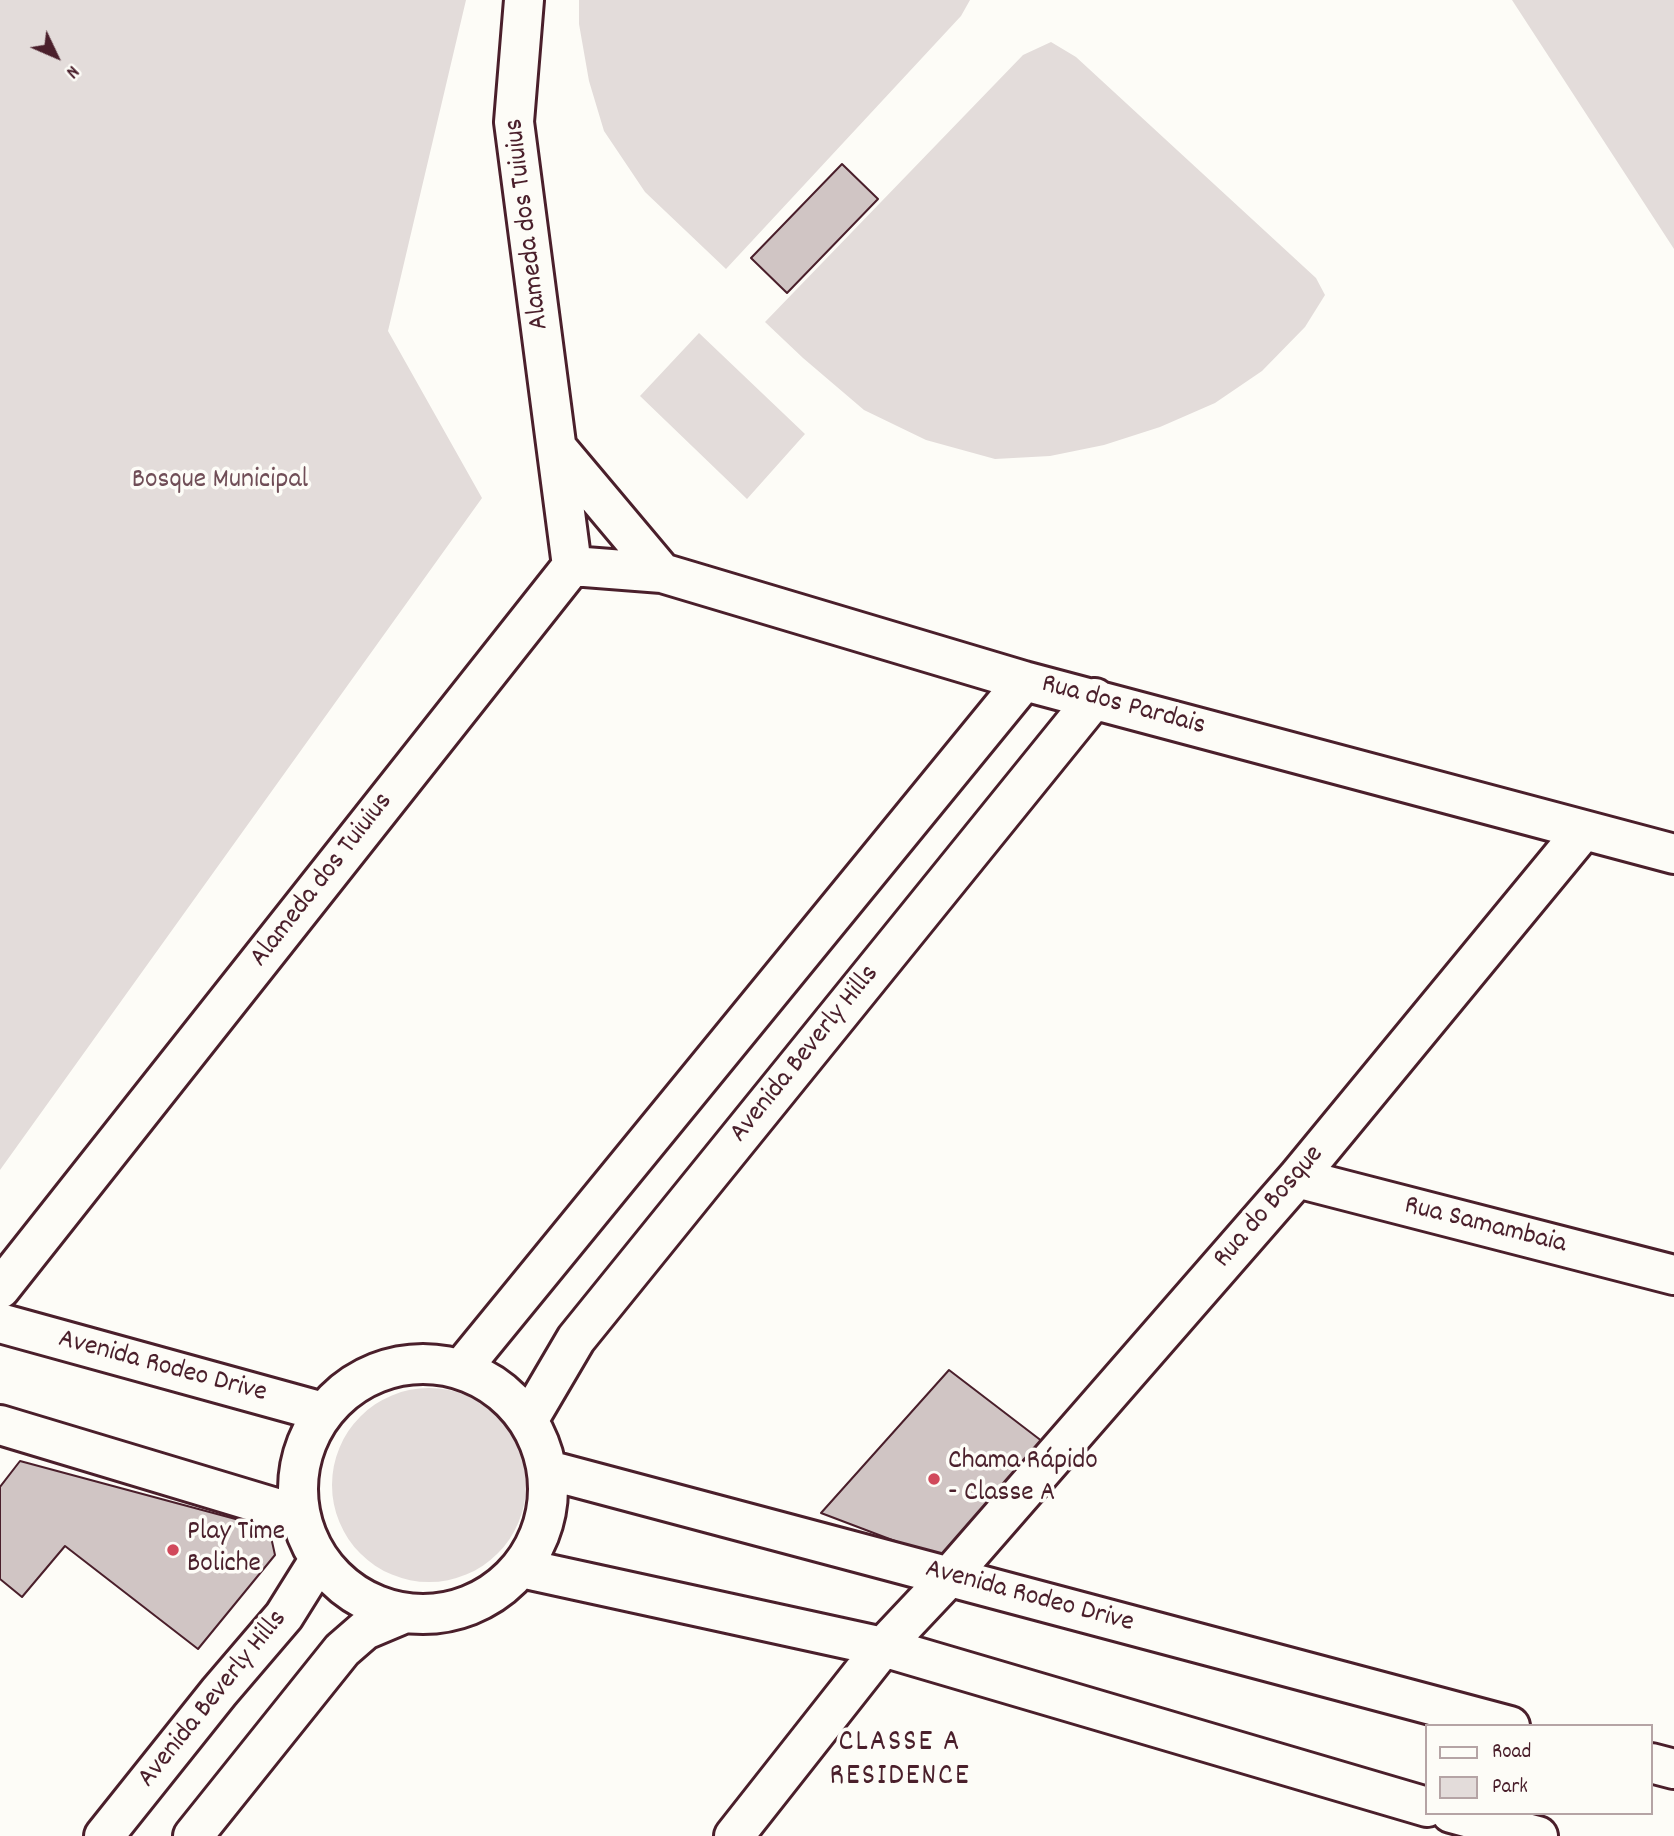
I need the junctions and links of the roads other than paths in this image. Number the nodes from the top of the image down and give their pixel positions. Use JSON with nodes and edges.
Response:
{"nodes":[{"id":1,"x":524,"y":0,"type":"edge"},
{"id":2,"x":557,"y":448,"type":"junction"},
{"id":3,"x":572,"y":566,"type":"junction"},
{"id":4,"x":662,"y":573,"type":"junction"},
{"id":5,"x":1024,"y":681,"type":"junction"},
{"id":6,"x":1095,"y":698,"type":"junction"},
{"id":7,"x":1583,"y":831,"type":"junction"},
{"id":8,"x":1674,"y":854,"type":"edge"},
{"id":9,"x":1297,"y":1178,"type":"junction"},
{"id":10,"x":1674,"y":1275,"type":"edge"},
{"id":11,"x":0,"y":1289,"type":"edge"},
{"id":12,"x":0,"y":1323,"type":"edge"},
{"id":13,"x":462,"y":1368,"type":"junction"},
{"id":14,"x":323,"y":1412,"type":"junction"},
{"id":15,"x":529,"y":1419,"type":"junction"},
{"id":16,"x":0,"y":1425,"type":"edge"},
{"id":17,"x":548,"y":1470,"type":"junction"},
{"id":18,"x":299,"y":1514,"type":"junction"},
{"id":19,"x":319,"y":1560,"type":"junction"},
{"id":20,"x":521,"y":1568,"type":"junction"},
{"id":21,"x":950,"y":1577,"type":"junction"},
{"id":22,"x":403,"y":1614,"type":"junction"},
{"id":23,"x":883,"y":1647,"type":"junction"},
{"id":24,"x":1446,"y":1717,"type":"edge"},
{"id":25,"x":1496,"y":1724,"type":"edge"},
{"id":26,"x":1653,"y":1764,"type":"edge"},
{"id":27,"x":1674,"y":1769,"type":"edge"},
{"id":28,"x":1426,"y":1809,"type":"edge"},
{"id":29,"x":1449,"y":1815,"type":"edge"},
{"id":30,"x":104,"y":1836,"type":"edge"},
{"id":31,"x":193,"y":1836,"type":"edge"},
{"id":32,"x":734,"y":1836,"type":"edge"},
{"id":33,"x":1538,"y":1836,"type":"edge"}],
"edges":[{"from":1,"to":2,"type":"street","name":"Alameda dos Tuiuius"},
{"from":2,"to":3,"type":"street","name":"Alameda dos Tuiuius"},
{"from":2,"to":4,"type":"street"},
{"from":3,"to":4,"type":"street","name":"Rua dos Pardais"},
{"from":3,"to":11,"type":"street","name":"Alameda dos Tuiuius"},
{"from":4,"to":5,"type":"street","name":"Rua dos Pardais"},
{"from":5,"to":6,"type":"street","name":"Rua dos Pardais"},
{"from":5,"to":13,"type":"street"},
{"from":6,"to":7,"type":"street","name":"Rua dos Pardais"},
{"from":6,"to":15,"type":"street","name":"Avenida Beverly Hills"},
{"from":7,"to":8,"type":"street","name":"Rua dos Pardais"},
{"from":7,"to":9,"type":"street","name":"Rua do Bosque"},
{"from":9,"to":10,"type":"street","name":"Rua Samambaia"},
{"from":9,"to":21,"type":"street","name":"Rua do Bosque"},
{"from":12,"to":14,"type":"street","name":"Avenida Rodeo Drive"},
{"from":13,"to":14,"type":"street"},
{"from":13,"to":15,"type":"street"},
{"from":14,"to":18,"type":"street"},
{"from":15,"to":17,"type":"street"},
{"from":16,"to":18,"type":"street"},
{"from":17,"to":20,"type":"street"},
{"from":17,"to":21,"type":"street","name":"Avenida Rodeo Drive"},
{"from":18,"to":19,"type":"street"},
{"from":19,"to":22,"type":"street"},
{"from":19,"to":30,"type":"street","name":"Avenida Beverly Hills"},
{"from":20,"to":22,"type":"street"},
{"from":20,"to":23,"type":"street"},
{"from":21,"to":23,"type":"street","name":"Rua do Bosque"},
{"from":21,"to":24,"type":"street","name":"Avenida Rodeo Drive"},
{"from":22,"to":31,"type":"street"},
{"from":23,"to":28,"type":"street"},
{"from":23,"to":32,"type":"street","name":"Rua do Bosque"},
{"from":24,"to":25,"type":"street","name":"Avenida Rodeo Drive"},
{"from":26,"to":27,"type":"street"},
{"from":29,"to":33,"type":"street"}]}
